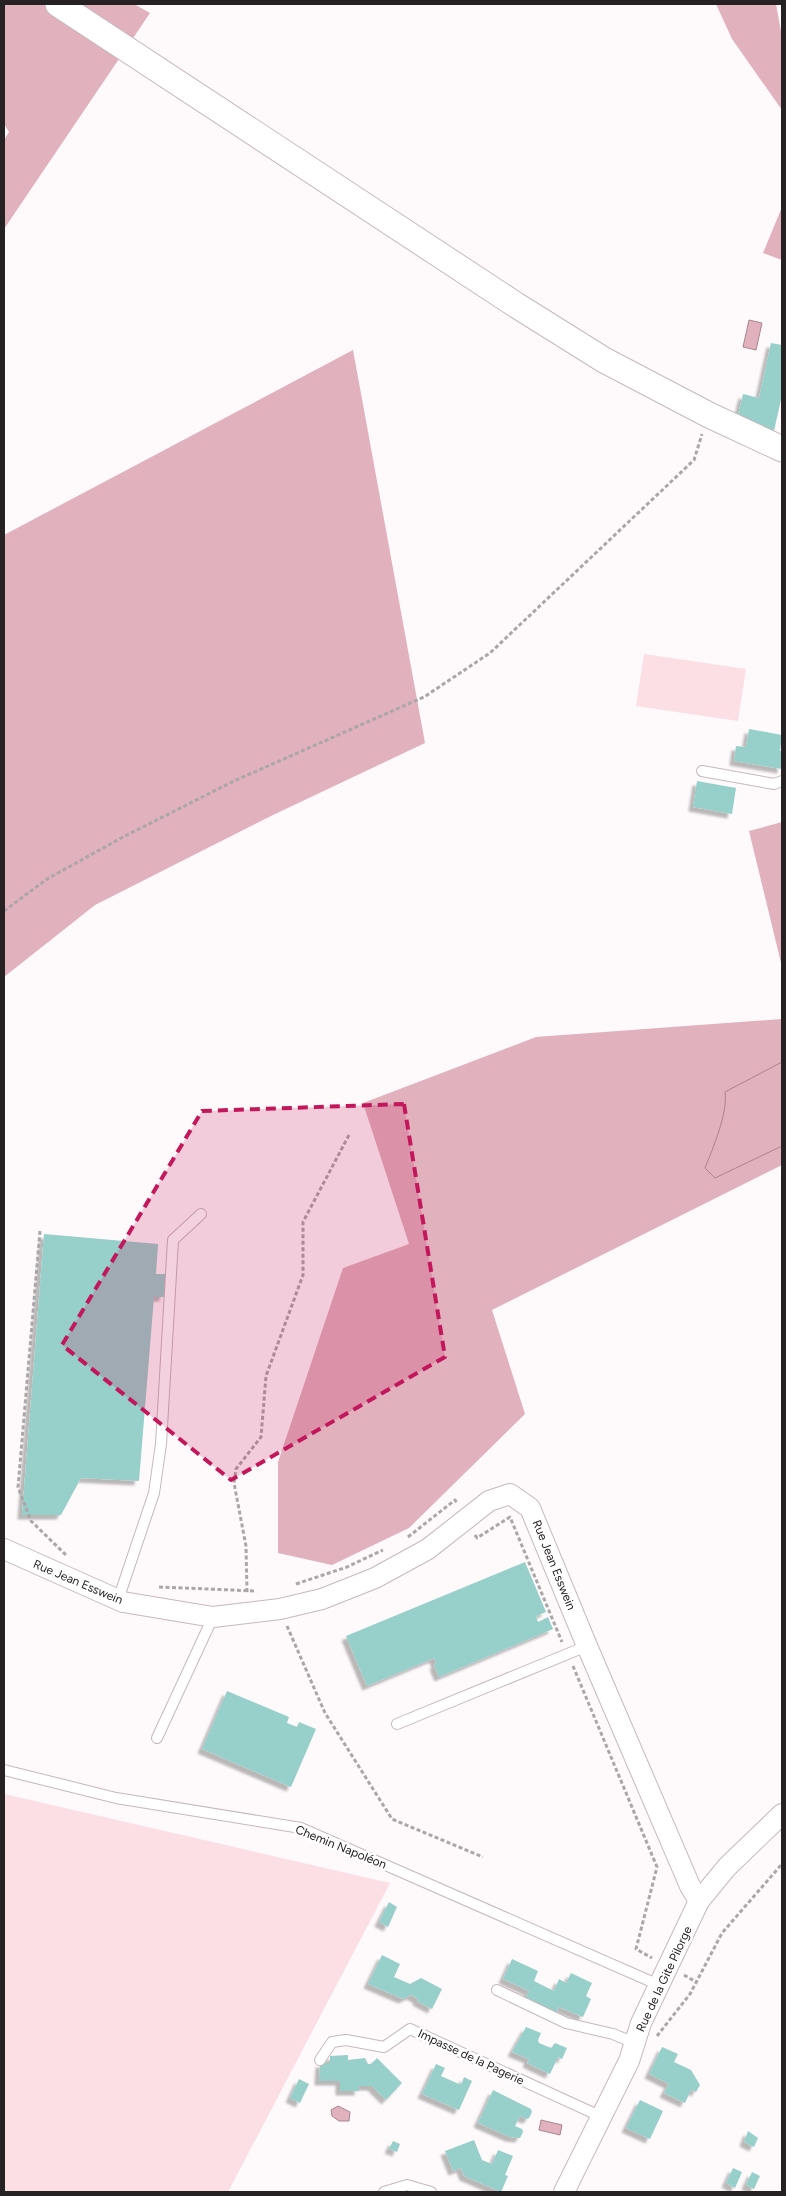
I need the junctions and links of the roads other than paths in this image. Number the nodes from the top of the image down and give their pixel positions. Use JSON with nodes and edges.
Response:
{"nodes":[{"id":1,"x":58,"y":4,"type":"edge"},
{"id":2,"x":782,"y":450,"type":"edge"},
{"id":3,"x":702,"y":771,"type":"dead end"},
{"id":4,"x":782,"y":781,"type":"edge"},
{"id":5,"x":201,"y":1214,"type":"dead end"},
{"id":6,"x":4,"y":1549,"type":"edge"},
{"id":7,"x":118,"y":1600,"type":"junction"},
{"id":8,"x":213,"y":1617,"type":"junction"},
{"id":9,"x":587,"y":1646,"type":"junction"},
{"id":10,"x":397,"y":1724,"type":"dead end"},
{"id":11,"x":157,"y":1738,"type":"dead end"},
{"id":12,"x":4,"y":1770,"type":"edge"},
{"id":13,"x":782,"y":1814,"type":"edge"},
{"id":14,"x":699,"y":1901,"type":"junction"},
{"id":15,"x":659,"y":1985,"type":"junction"},
{"id":16,"x":497,"y":1990,"type":"dead end"},
{"id":17,"x":635,"y":2043,"type":"junction"},
{"id":18,"x":320,"y":2060,"type":"dead end"},
{"id":19,"x":602,"y":2117,"type":"junction"},
{"id":20,"x":384,"y":2192,"type":"edge"},
{"id":21,"x":431,"y":2192,"type":"edge"},
{"id":22,"x":564,"y":2192,"type":"edge"}],
"edges":[{"from":1,"to":2,"type":"street"},
{"from":3,"to":4,"type":"lane"},
{"from":5,"to":7,"type":"lane"},
{"from":6,"to":7,"type":"street","name":"Rue Jean Esswein"},
{"from":7,"to":8,"type":"street","name":"Rue Jean Esswein"},
{"from":8,"to":9,"type":"street","name":"Rue Jean Esswein"},
{"from":8,"to":11,"type":"lane"},
{"from":9,"to":10,"type":"lane"},
{"from":9,"to":14,"type":"street","name":"Rue Jean Esswein"},
{"from":12,"to":15,"type":"lane","name":"Chemin Napoléon"},
{"from":13,"to":14,"type":"street","name":"Rue de la Gite Pilorge"},
{"from":14,"to":15,"type":"street","name":"Rue de la Gite Pilorge"},
{"from":15,"to":17,"type":"street","name":"Rue de la Gite Pilorge"},
{"from":16,"to":17,"type":"lane"},
{"from":17,"to":19,"type":"street","name":"Rue de la Gite Pilorge"},
{"from":18,"to":19,"type":"lane","name":"Impasse de la Pagerie"},
{"from":19,"to":22,"type":"street","name":"Rue de la Gite Pilorge"},
{"from":20,"to":21,"type":"lane"}]}
